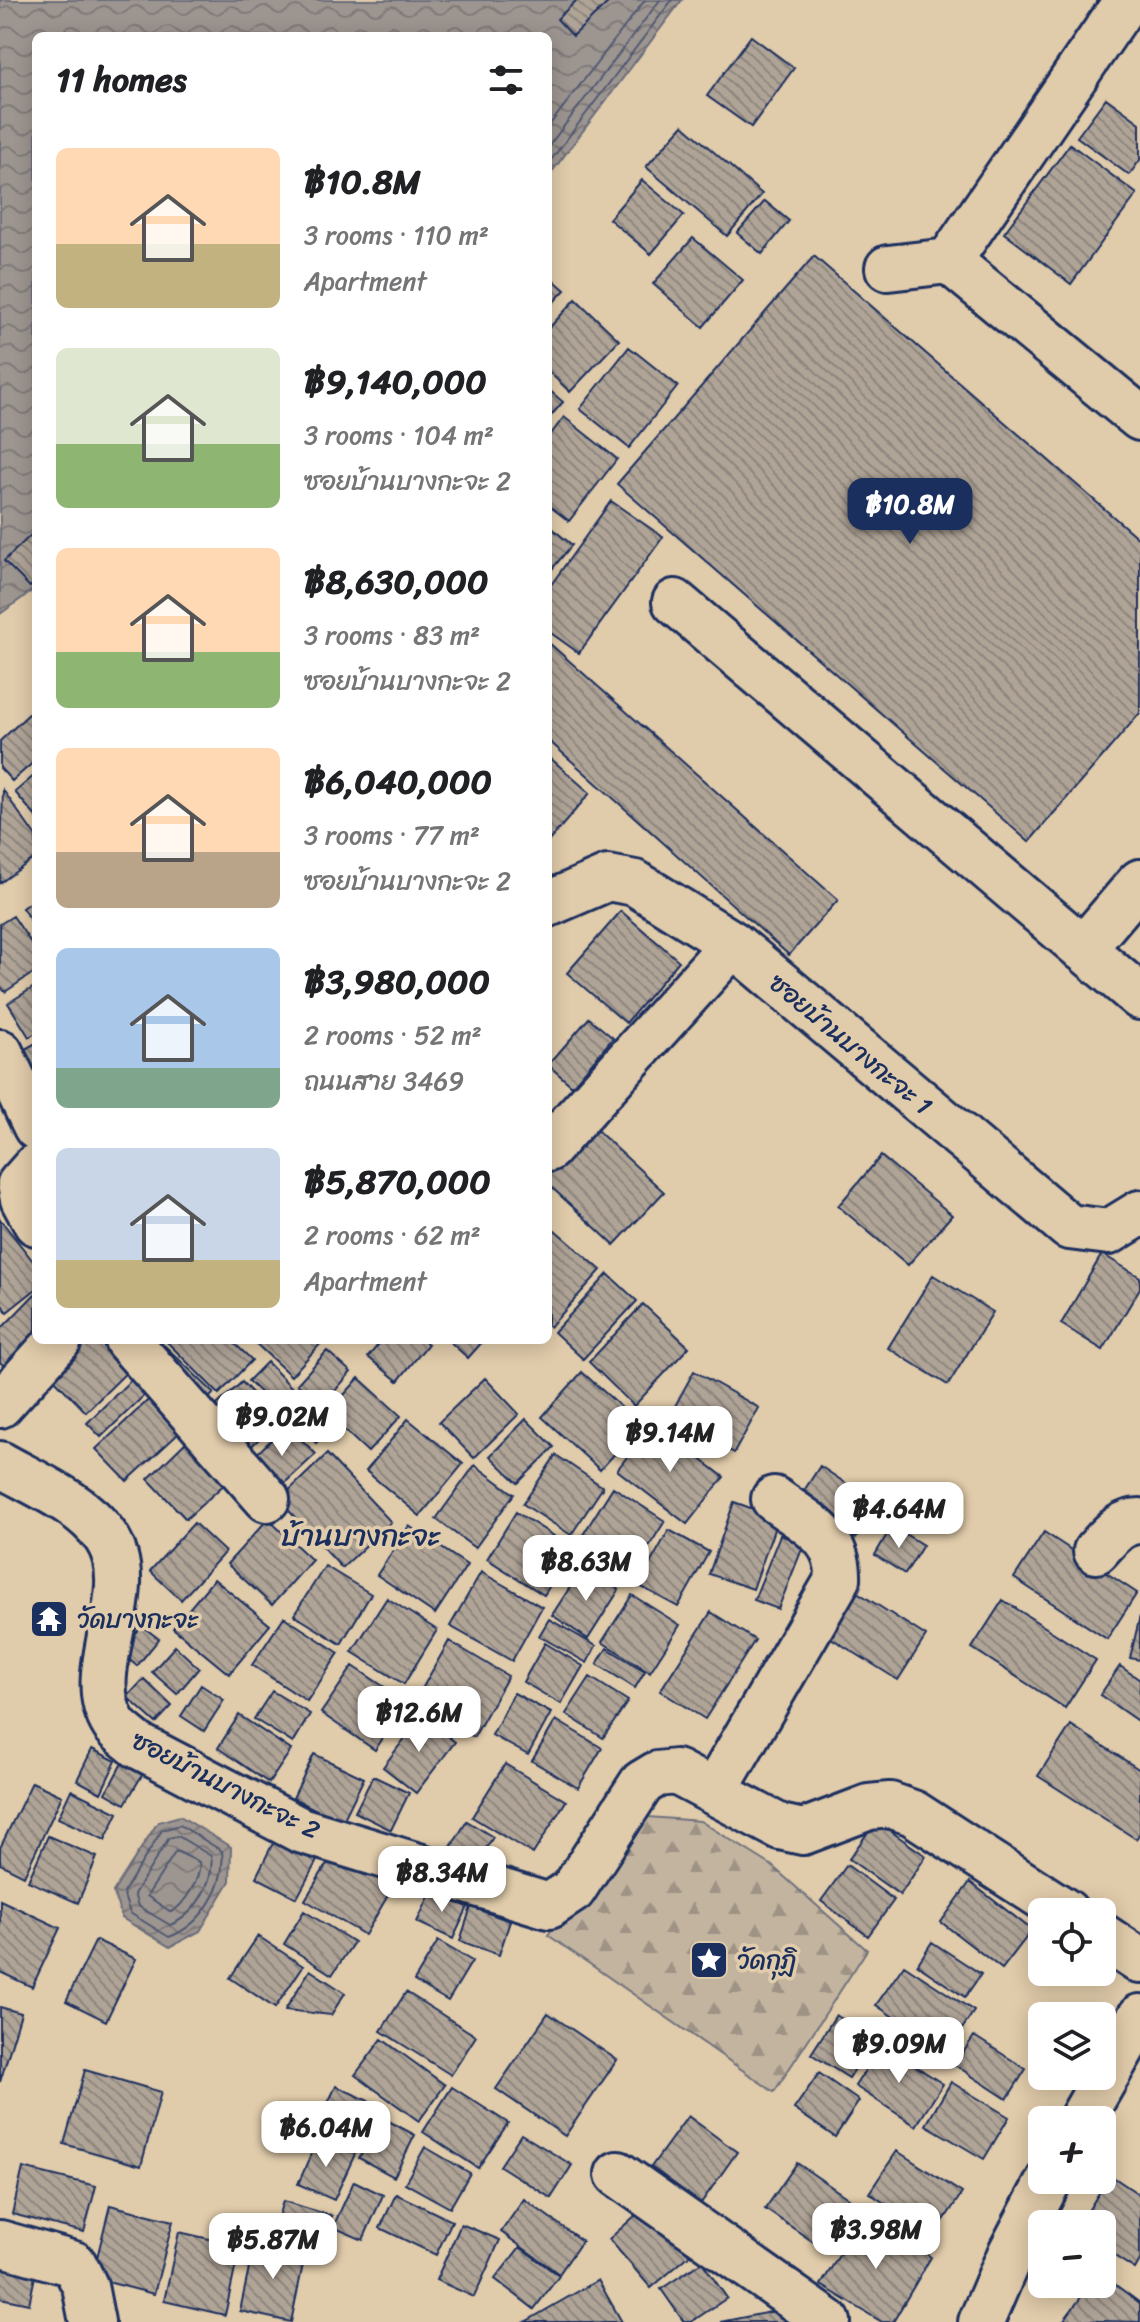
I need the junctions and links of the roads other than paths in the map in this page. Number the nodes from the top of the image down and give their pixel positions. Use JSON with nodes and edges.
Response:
{"nodes":[{"id":1,"x":1127,"y":0,"type":"edge"},
{"id":2,"x":949,"y":261,"type":"junction"},
{"id":3,"x":888,"y":268,"type":"dead end"},
{"id":4,"x":1140,"y":418,"type":"edge"},
{"id":5,"x":675,"y":602,"type":"dead end"},
{"id":6,"x":1140,"y":882,"type":"edge"},
{"id":7,"x":557,"y":887,"type":"edge"},
{"id":8,"x":733,"y":944,"type":"junction"},
{"id":9,"x":1083,"y":949,"type":"junction"},
{"id":10,"x":1140,"y":997,"type":"edge"},
{"id":11,"x":0,"y":1052,"type":"edge"},
{"id":12,"x":32,"y":1119,"type":"edge"},
{"id":13,"x":552,"y":1145,"type":"edge"},
{"id":14,"x":32,"y":1170,"type":"edge"},
{"id":15,"x":1140,"y":1213,"type":"edge"},
{"id":16,"x":32,"y":1216,"type":"edge"},
{"id":17,"x":55,"y":1344,"type":"edge"},
{"id":18,"x":131,"y":1344,"type":"edge"},
{"id":19,"x":0,"y":1405,"type":"edge"},
{"id":20,"x":0,"y":1464,"type":"edge"},
{"id":21,"x":267,"y":1499,"type":"dead end"},
{"id":22,"x":774,"y":1499,"type":"dead end"},
{"id":23,"x":1140,"y":1521,"type":"edge"},
{"id":24,"x":1096,"y":1551,"type":"dead end"},
{"id":25,"x":714,"y":1792,"type":"junction"},
{"id":26,"x":1044,"y":1898,"type":"edge"},
{"id":27,"x":1116,"y":1945,"type":"edge"},
{"id":28,"x":1140,"y":1961,"type":"edge"},
{"id":29,"x":1140,"y":2017,"type":"edge"},
{"id":30,"x":1089,"y":2106,"type":"edge"},
{"id":31,"x":618,"y":2174,"type":"dead end"},
{"id":32,"x":1042,"y":2194,"type":"edge"},
{"id":33,"x":0,"y":2243,"type":"edge"},
{"id":34,"x":92,"y":2322,"type":"edge"},
{"id":35,"x":828,"y":2322,"type":"edge"},
{"id":36,"x":981,"y":2322,"type":"edge"}],
"edges":[{"from":1,"to":2,"type":"street"},
{"from":2,"to":3,"type":"street"},
{"from":2,"to":4,"type":"street"},
{"from":5,"to":9,"type":"street"},
{"from":6,"to":9,"type":"street"},
{"from":7,"to":8,"type":"street","name":"ซอยบ้านบางกะจะ 1"},
{"from":8,"to":13,"type":"street"},
{"from":8,"to":15,"type":"street","name":"ซอยบ้านบางกะจะ 1"},
{"from":9,"to":10,"type":"street"},
{"from":11,"to":12,"type":"street"},
{"from":14,"to":16,"type":"street"},
{"from":17,"to":19,"type":"street"},
{"from":18,"to":21,"type":"street"},
{"from":20,"to":25,"type":"street","name":"ซอยบ้านบางกะจะ 2"},
{"from":22,"to":25,"type":"street"},
{"from":23,"to":24,"type":"street"},
{"from":25,"to":26,"type":"street","name":"ซอยบ้านบางกะจะ 2"},
{"from":27,"to":28,"type":"street"},
{"from":29,"to":30,"type":"street"},
{"from":31,"to":35,"type":"street"},
{"from":32,"to":36,"type":"street"},
{"from":33,"to":34,"type":"street"}]}
